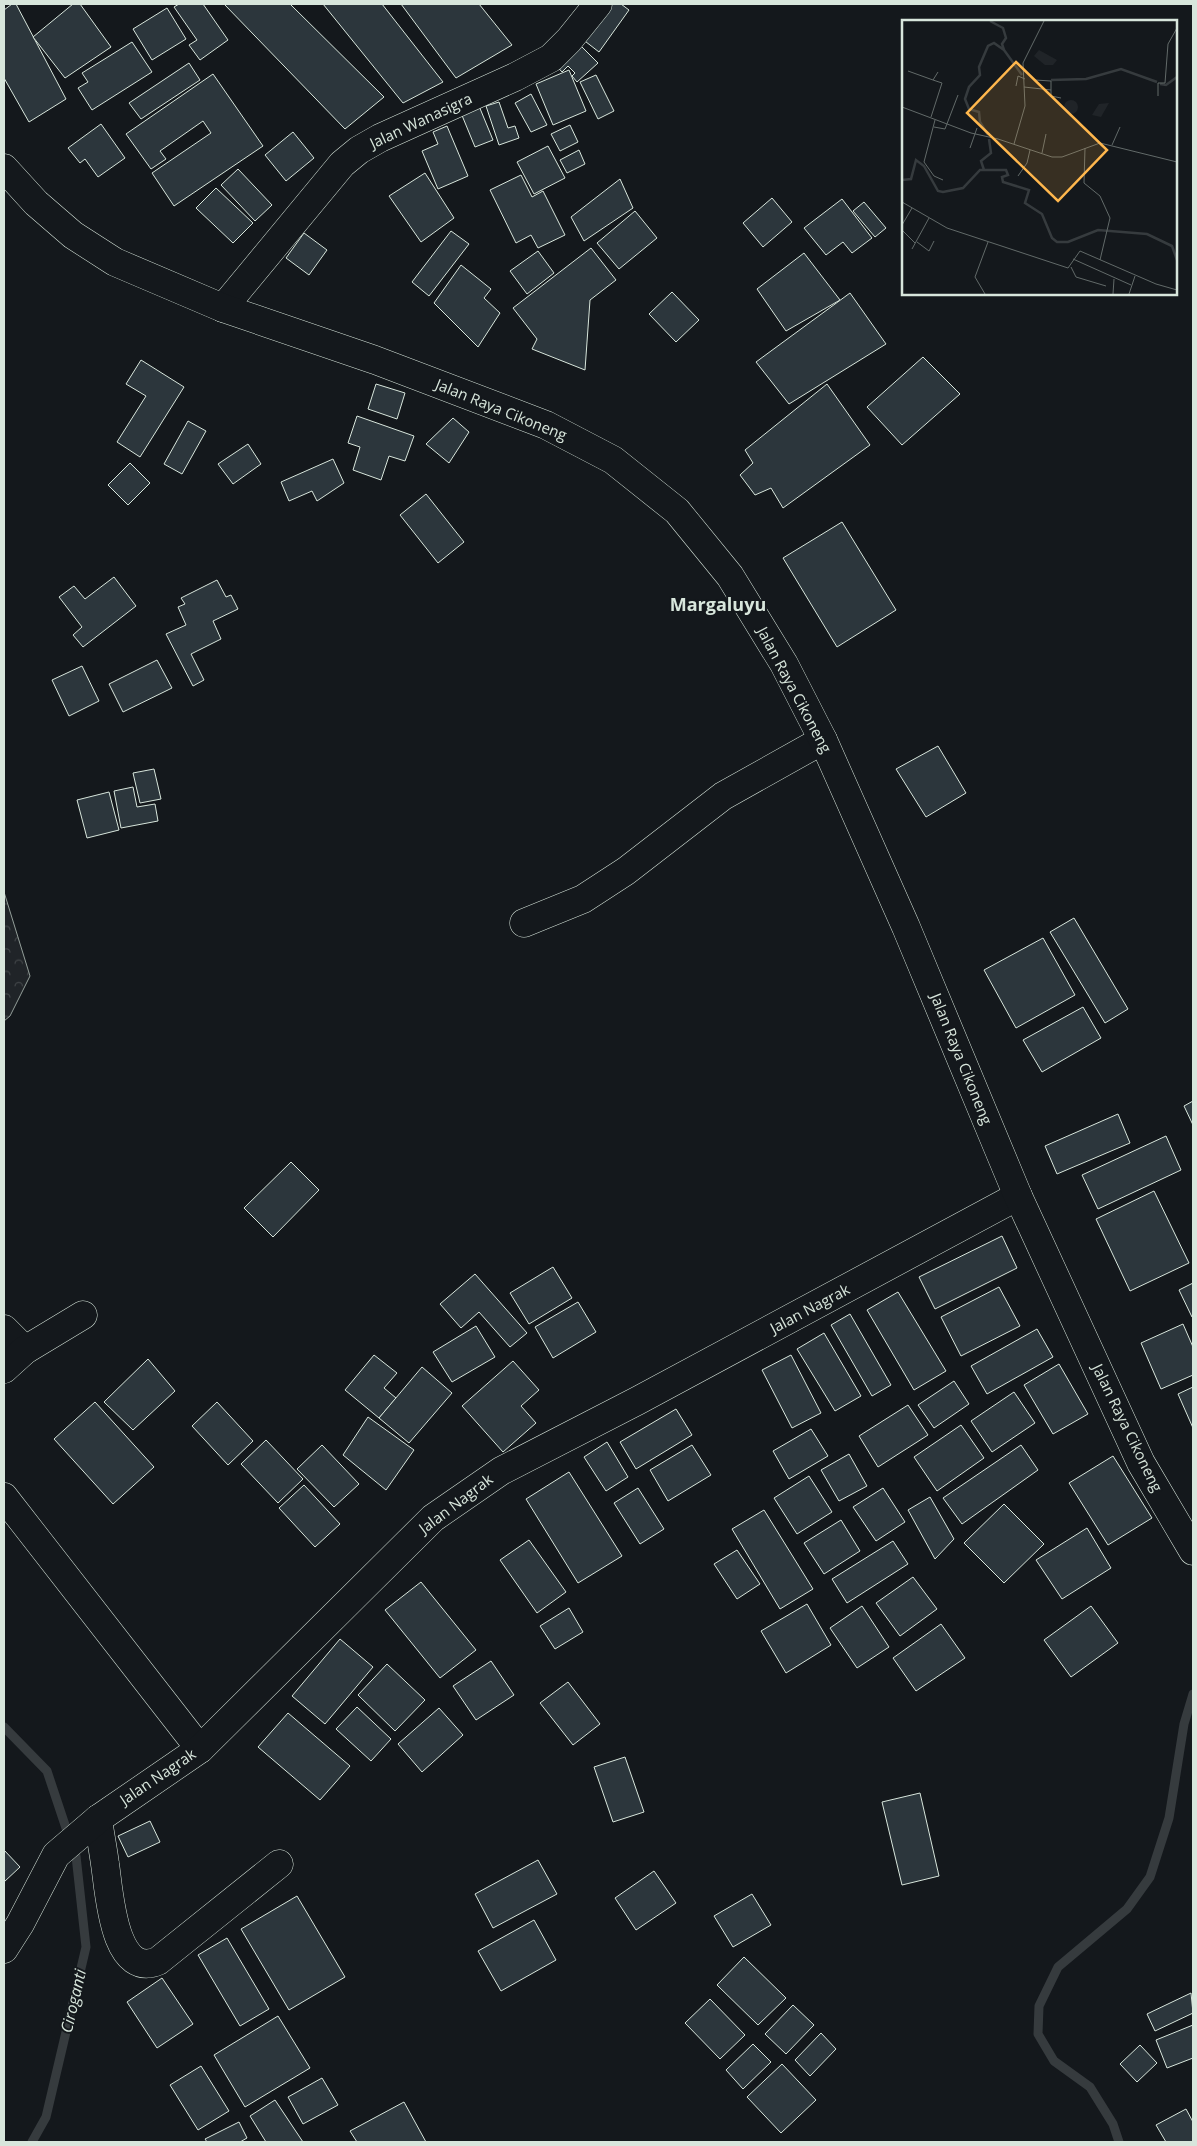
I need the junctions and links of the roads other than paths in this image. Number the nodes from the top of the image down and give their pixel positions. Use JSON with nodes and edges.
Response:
{"nodes":[{"id":1,"x":598,"y":4,"type":"edge"},
{"id":2,"x":4,"y":168,"type":"edge"},
{"id":3,"x":224,"y":308,"type":"junction"},
{"id":4,"x":823,"y":740,"type":"junction"},
{"id":5,"x":524,"y":923,"type":"dead end"},
{"id":6,"x":1018,"y":1196,"type":"junction"},
{"id":7,"x":83,"y":1315,"type":"dead end"},
{"id":8,"x":4,"y":1329,"type":"edge"},
{"id":9,"x":25,"y":1350,"type":"junction"},
{"id":10,"x":4,"y":1369,"type":"edge"},
{"id":11,"x":4,"y":1497,"type":"edge"},
{"id":12,"x":1193,"y":1552,"type":"edge"},
{"id":13,"x":200,"y":1749,"type":"junction"},
{"id":14,"x":98,"y":1819,"type":"junction"},
{"id":15,"x":279,"y":1864,"type":"dead end"},
{"id":16,"x":4,"y":1949,"type":"edge"}],
"edges":[{"from":1,"to":3,"type":"main road","name":"Jalan Wanasigra"},
{"from":2,"to":3,"type":"main road","name":"Jalan Raya Cikoneng"},
{"from":3,"to":4,"type":"main road","name":"Jalan Raya Cikoneng"},
{"from":4,"to":5,"type":"main road"},
{"from":4,"to":6,"type":"main road","name":"Jalan Raya Cikoneng"},
{"from":6,"to":12,"type":"main road","name":"Jalan Raya Cikoneng"},
{"from":6,"to":13,"type":"main road","name":"Jalan Nagrak"},
{"from":7,"to":9,"type":"main road"},
{"from":8,"to":9,"type":"main road"},
{"from":9,"to":10,"type":"main road"},
{"from":11,"to":13,"type":"main road"},
{"from":13,"to":14,"type":"main road","name":"Jalan Nagrak"},
{"from":14,"to":15,"type":"main road"},
{"from":14,"to":16,"type":"main road","name":"Jalan Nagrak"}]}
